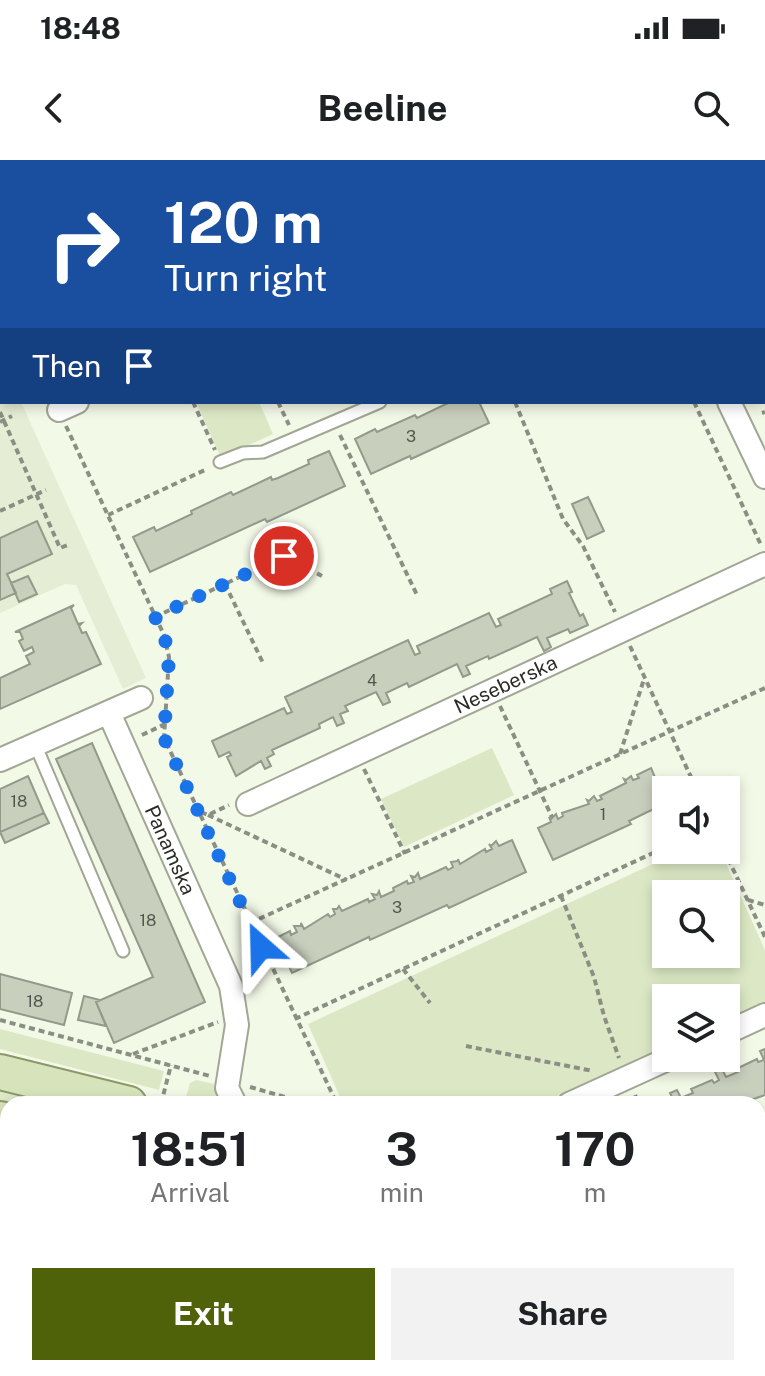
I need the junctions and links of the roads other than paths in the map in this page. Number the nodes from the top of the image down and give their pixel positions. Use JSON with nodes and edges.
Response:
{"nodes":[{"id":1,"x":375,"y":404,"type":"edge"},
{"id":2,"x":732,"y":404,"type":"edge"},
{"id":3,"x":220,"y":462,"type":"road end"},
{"id":4,"x":765,"y":477,"type":"edge"},
{"id":5,"x":765,"y":564,"type":"edge"},
{"id":6,"x":141,"y":698,"type":"dead end"},
{"id":7,"x":109,"y":713,"type":"junction"},
{"id":8,"x":35,"y":744,"type":"junction"},
{"id":9,"x":0,"y":760,"type":"edge"},
{"id":10,"x":248,"y":804,"type":"dead end"},
{"id":11,"x":123,"y":951,"type":"dead end"},
{"id":12,"x":765,"y":1015,"type":"edge"},
{"id":13,"x":740,"y":1027,"type":"edge"},
{"id":14,"x":652,"y":1065,"type":"edge"},
{"id":15,"x":0,"y":1072,"type":"edge"},
{"id":16,"x":94,"y":1096,"type":"edge"},
{"id":17,"x":231,"y":1096,"type":"edge"},
{"id":18,"x":585,"y":1096,"type":"edge"}],
"edges":[{"from":1,"to":3,"type":"lane"},
{"from":2,"to":4,"type":"street"},
{"from":5,"to":10,"type":"street","name":"Neseberska"},
{"from":6,"to":7,"type":"street"},
{"from":7,"to":8,"type":"street"},
{"from":7,"to":17,"type":"street","name":"Panamska"},
{"from":8,"to":9,"type":"street"},
{"from":8,"to":11,"type":"lane"},
{"from":12,"to":13,"type":"street"},
{"from":14,"to":18,"type":"street"},
{"from":15,"to":16,"type":"main road"}]}
